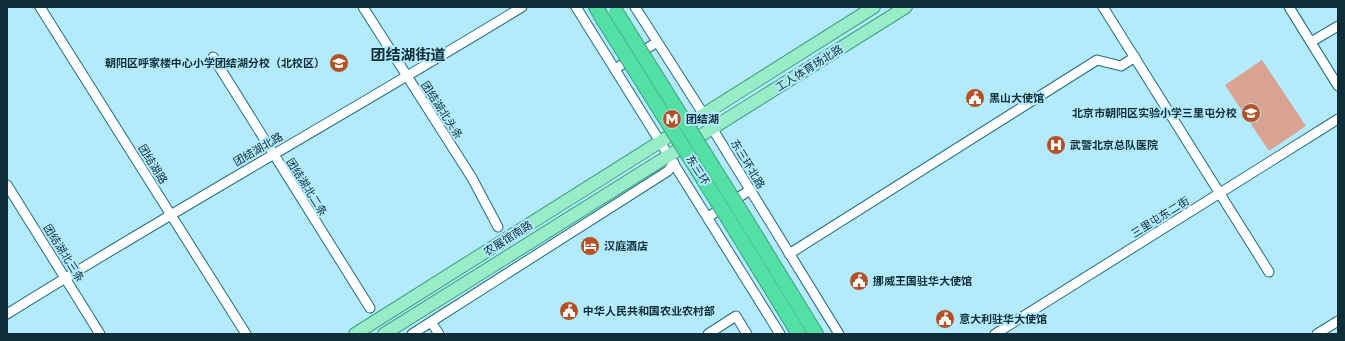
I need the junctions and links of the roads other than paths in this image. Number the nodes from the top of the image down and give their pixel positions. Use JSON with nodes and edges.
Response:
{"nodes":[{"id":1,"x":40,"y":7,"type":"edge"},
{"id":2,"x":363,"y":7,"type":"edge"},
{"id":3,"x":522,"y":7,"type":"edge"},
{"id":4,"x":576,"y":7,"type":"edge"},
{"id":5,"x":596,"y":7,"type":"edge"},
{"id":6,"x":635,"y":7,"type":"edge"},
{"id":7,"x":874,"y":7,"type":"edge"},
{"id":8,"x":906,"y":7,"type":"edge"},
{"id":9,"x":1103,"y":7,"type":"edge"},
{"id":10,"x":1289,"y":7,"type":"edge"},
{"id":11,"x":615,"y":9,"type":"edge"},
{"id":12,"x":1338,"y":26,"type":"edge"},
{"id":13,"x":657,"y":42,"type":"junction"},
{"id":14,"x":1311,"y":42,"type":"junction"},
{"id":15,"x":213,"y":57,"type":"dead end"},
{"id":16,"x":1135,"y":57,"type":"junction"},
{"id":17,"x":615,"y":69,"type":"junction"},
{"id":18,"x":407,"y":77,"type":"junction"},
{"id":19,"x":1338,"y":86,"type":"edge"},
{"id":20,"x":704,"y":115,"type":"junction"},
{"id":21,"x":1338,"y":119,"type":"edge"},
{"id":22,"x":712,"y":129,"type":"junction"},
{"id":23,"x":660,"y":141,"type":"junction"},
{"id":24,"x":272,"y":154,"type":"junction"},
{"id":25,"x":672,"y":159,"type":"junction"},
{"id":26,"x":7,"y":185,"type":"edge"},
{"id":27,"x":750,"y":190,"type":"junction"},
{"id":28,"x":1220,"y":194,"type":"junction"},
{"id":29,"x":170,"y":213,"type":"junction"},
{"id":30,"x":708,"y":217,"type":"junction"},
{"id":31,"x":498,"y":227,"type":"dead end"},
{"id":32,"x":789,"y":254,"type":"junction"},
{"id":33,"x":1268,"y":272,"type":"dead end"},
{"id":34,"x":65,"y":278,"type":"junction"},
{"id":35,"x":370,"y":308,"type":"dead end"},
{"id":36,"x":7,"y":314,"type":"edge"},
{"id":37,"x":1338,"y":321,"type":"edge"},
{"id":38,"x":432,"y":322,"type":"junction"},
{"id":39,"x":100,"y":334,"type":"edge"},
{"id":40,"x":246,"y":334,"type":"edge"},
{"id":41,"x":355,"y":334,"type":"edge"},
{"id":42,"x":384,"y":334,"type":"edge"},
{"id":43,"x":412,"y":334,"type":"edge"},
{"id":44,"x":439,"y":334,"type":"edge"},
{"id":45,"x":708,"y":334,"type":"edge"},
{"id":46,"x":747,"y":334,"type":"edge"},
{"id":47,"x":780,"y":334,"type":"edge"},
{"id":48,"x":799,"y":334,"type":"edge"},
{"id":49,"x":816,"y":334,"type":"edge"},
{"id":50,"x":839,"y":334,"type":"edge"},
{"id":51,"x":995,"y":334,"type":"edge"},
{"id":52,"x":1317,"y":334,"type":"edge"}],
"edges":[{"from":1,"to":29,"type":"street","name":"团结湖路"},
{"from":2,"to":18,"type":"street","name":"团结湖北头条"},
{"from":3,"to":18,"type":"street","name":"团结湖北路"},
{"from":4,"to":17,"type":"street"},
{"from":5,"to":48,"type":"highway","name":"东三环","bridge":true},
{"from":6,"to":13,"type":"street","name":"东三环北路"},
{"from":7,"to":20,"type":"main road","name":"工人体育场北路"},
{"from":8,"to":22,"type":"main road","name":"工人体育场北路"},
{"from":9,"to":16,"type":"street"},
{"from":10,"to":14,"type":"street"},
{"from":11,"to":49,"type":"highway","name":"东三环","bridge":true},
{"from":12,"to":14,"type":"street"},
{"from":13,"to":17,"type":"street"},
{"from":13,"to":20,"type":"street","name":"东三环北路"},
{"from":14,"to":19,"type":"street"},
{"from":15,"to":24,"type":"street","name":"团结湖北二条"},
{"from":16,"to":28,"type":"street"},
{"from":16,"to":32,"type":"street"},
{"from":17,"to":23,"type":"street"},
{"from":18,"to":24,"type":"street","name":"团结湖北路"},
{"from":18,"to":31,"type":"street","name":"团结湖北头条"},
{"from":20,"to":22,"type":"street","name":"东三环北路"},
{"from":20,"to":23,"type":"main road","name":"工人体育场北路"},
{"from":21,"to":28,"type":"street","name":"三里屯东二街"},
{"from":22,"to":25,"type":"main road","name":"工人体育场北路"},
{"from":22,"to":27,"type":"street","name":"东三环北路"},
{"from":23,"to":25,"type":"street"},
{"from":23,"to":41,"type":"main road","name":"农展馆南路"},
{"from":24,"to":29,"type":"street","name":"团结湖北路"},
{"from":24,"to":35,"type":"street","name":"团结湖北二条"},
{"from":25,"to":30,"type":"street"},
{"from":25,"to":38,"type":"street"},
{"from":25,"to":42,"type":"main road","name":"农展馆南路"},
{"from":26,"to":34,"type":"street","name":"团结湖北三条"},
{"from":27,"to":30,"type":"street"},
{"from":27,"to":32,"type":"street","name":"东三环北路"},
{"from":28,"to":33,"type":"street"},
{"from":28,"to":51,"type":"street","name":"三里屯东二街"},
{"from":29,"to":34,"type":"street","name":"团结湖北路"},
{"from":29,"to":40,"type":"street","name":"团结湖路"},
{"from":30,"to":47,"type":"street"},
{"from":32,"to":50,"type":"street","name":"东三环北路"},
{"from":34,"to":36,"type":"street","name":"团结湖北路"},
{"from":34,"to":39,"type":"street","name":"团结湖北三条"},
{"from":37,"to":52,"type":"street"},
{"from":38,"to":43,"type":"street"},
{"from":38,"to":44,"type":"street"},
{"from":45,"to":46,"type":"street"}]}
